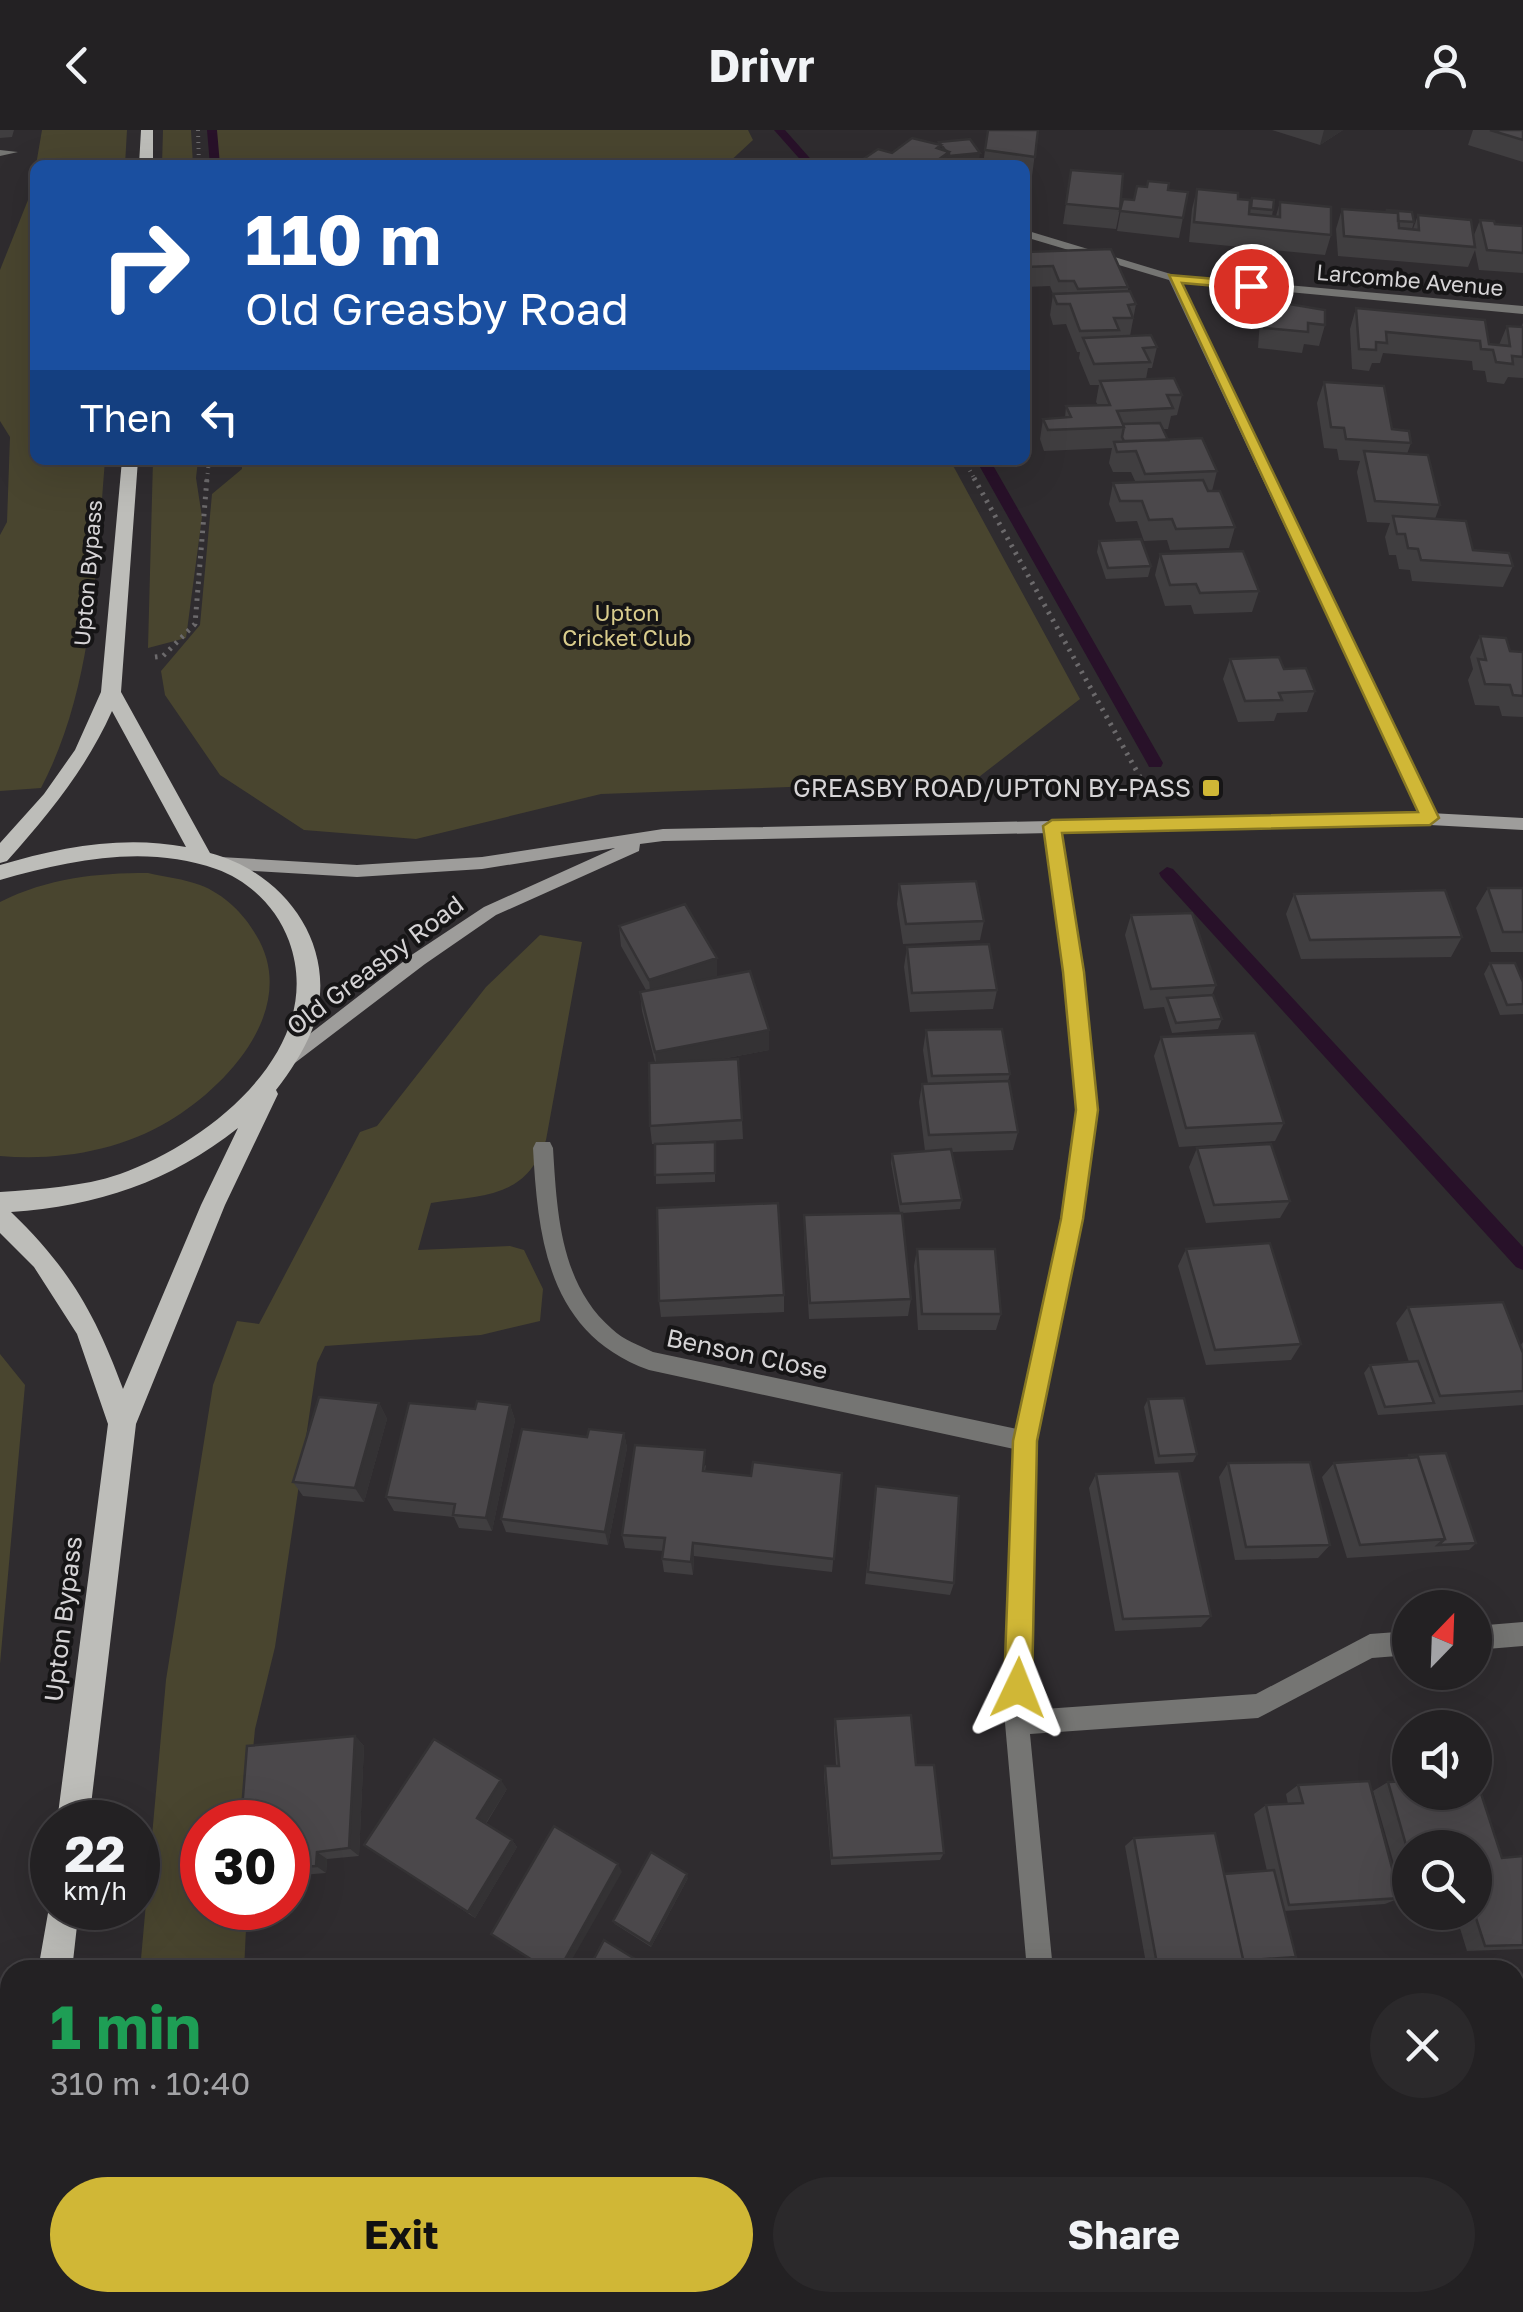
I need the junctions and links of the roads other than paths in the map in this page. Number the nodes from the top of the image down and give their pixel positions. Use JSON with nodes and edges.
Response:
{"nodes":[{"id":1,"x":147,"y":130,"type":"edge"},
{"id":2,"x":146,"y":160,"type":"edge"},
{"id":3,"x":1030,"y":234,"type":"edge"},
{"id":4,"x":1174,"y":278,"type":"junction"},
{"id":5,"x":1523,"y":310,"type":"edge"},
{"id":6,"x":130,"y":465,"type":"edge"},
{"id":7,"x":111,"y":692,"type":"junction"},
{"id":8,"x":1430,"y":818,"type":"junction"},
{"id":9,"x":1523,"y":824,"type":"edge"},
{"id":10,"x":1052,"y":826,"type":"junction"},
{"id":11,"x":663,"y":835,"type":"junction"},
{"id":12,"x":0,"y":856,"type":"edge"},
{"id":13,"x":211,"y":860,"type":"junction"},
{"id":14,"x":0,"y":873,"type":"edge"},
{"id":15,"x":278,"y":1073,"type":"junction"},
{"id":16,"x":543,"y":1148,"type":"dead end"},
{"id":17,"x":0,"y":1202,"type":"edge"},
{"id":18,"x":0,"y":1217,"type":"edge"},
{"id":19,"x":122,"y":1424,"type":"junction"},
{"id":20,"x":1025,"y":1441,"type":"junction"},
{"id":21,"x":1523,"y":1634,"type":"edge"},
{"id":22,"x":1492,"y":1637,"type":"edge"},
{"id":23,"x":1392,"y":1644,"type":"edge"},
{"id":24,"x":1017,"y":1723,"type":"junction"},
{"id":25,"x":76,"y":1800,"type":"edge"},
{"id":26,"x":61,"y":1930,"type":"edge"},
{"id":27,"x":57,"y":1960,"type":"edge"},
{"id":28,"x":1039,"y":1960,"type":"edge"}],
"edges":[{"from":1,"to":2,"type":"main road"},
{"from":3,"to":4,"type":"street","name":"Larcombe Avenue"},
{"from":4,"to":5,"type":"street","name":"Larcombe Avenue"},
{"from":4,"to":8,"type":"street"},
{"from":6,"to":7,"type":"main road","name":"Upton Bypass"},
{"from":7,"to":12,"type":"main road","name":"Upton Bypass"},
{"from":7,"to":13,"type":"main road"},
{"from":8,"to":9,"type":"main road","name":"Old Greasby Road"},
{"from":8,"to":10,"type":"main road","name":"Old Greasby Road"},
{"from":10,"to":11,"type":"main road","name":"Old Greasby Road"},
{"from":10,"to":20,"type":"street"},
{"from":11,"to":13,"type":"main road","name":"Old Greasby Road"},
{"from":11,"to":15,"type":"main road","name":"Old Greasby Road"},
{"from":13,"to":14,"type":"main road"},
{"from":13,"to":15,"type":"main road","name":"Upton Bypass"},
{"from":15,"to":17,"type":"main road"},
{"from":15,"to":19,"type":"main road","name":"Upton Bypass"},
{"from":16,"to":20,"type":"street","name":"Benson Close"},
{"from":18,"to":19,"type":"main road","name":"Upton Bypass"},
{"from":19,"to":25,"type":"main road","name":"Upton Bypass"},
{"from":20,"to":24,"type":"street"},
{"from":21,"to":22,"type":"street"},
{"from":23,"to":24,"type":"street"},
{"from":24,"to":28,"type":"street"},
{"from":26,"to":27,"type":"main road"}]}
